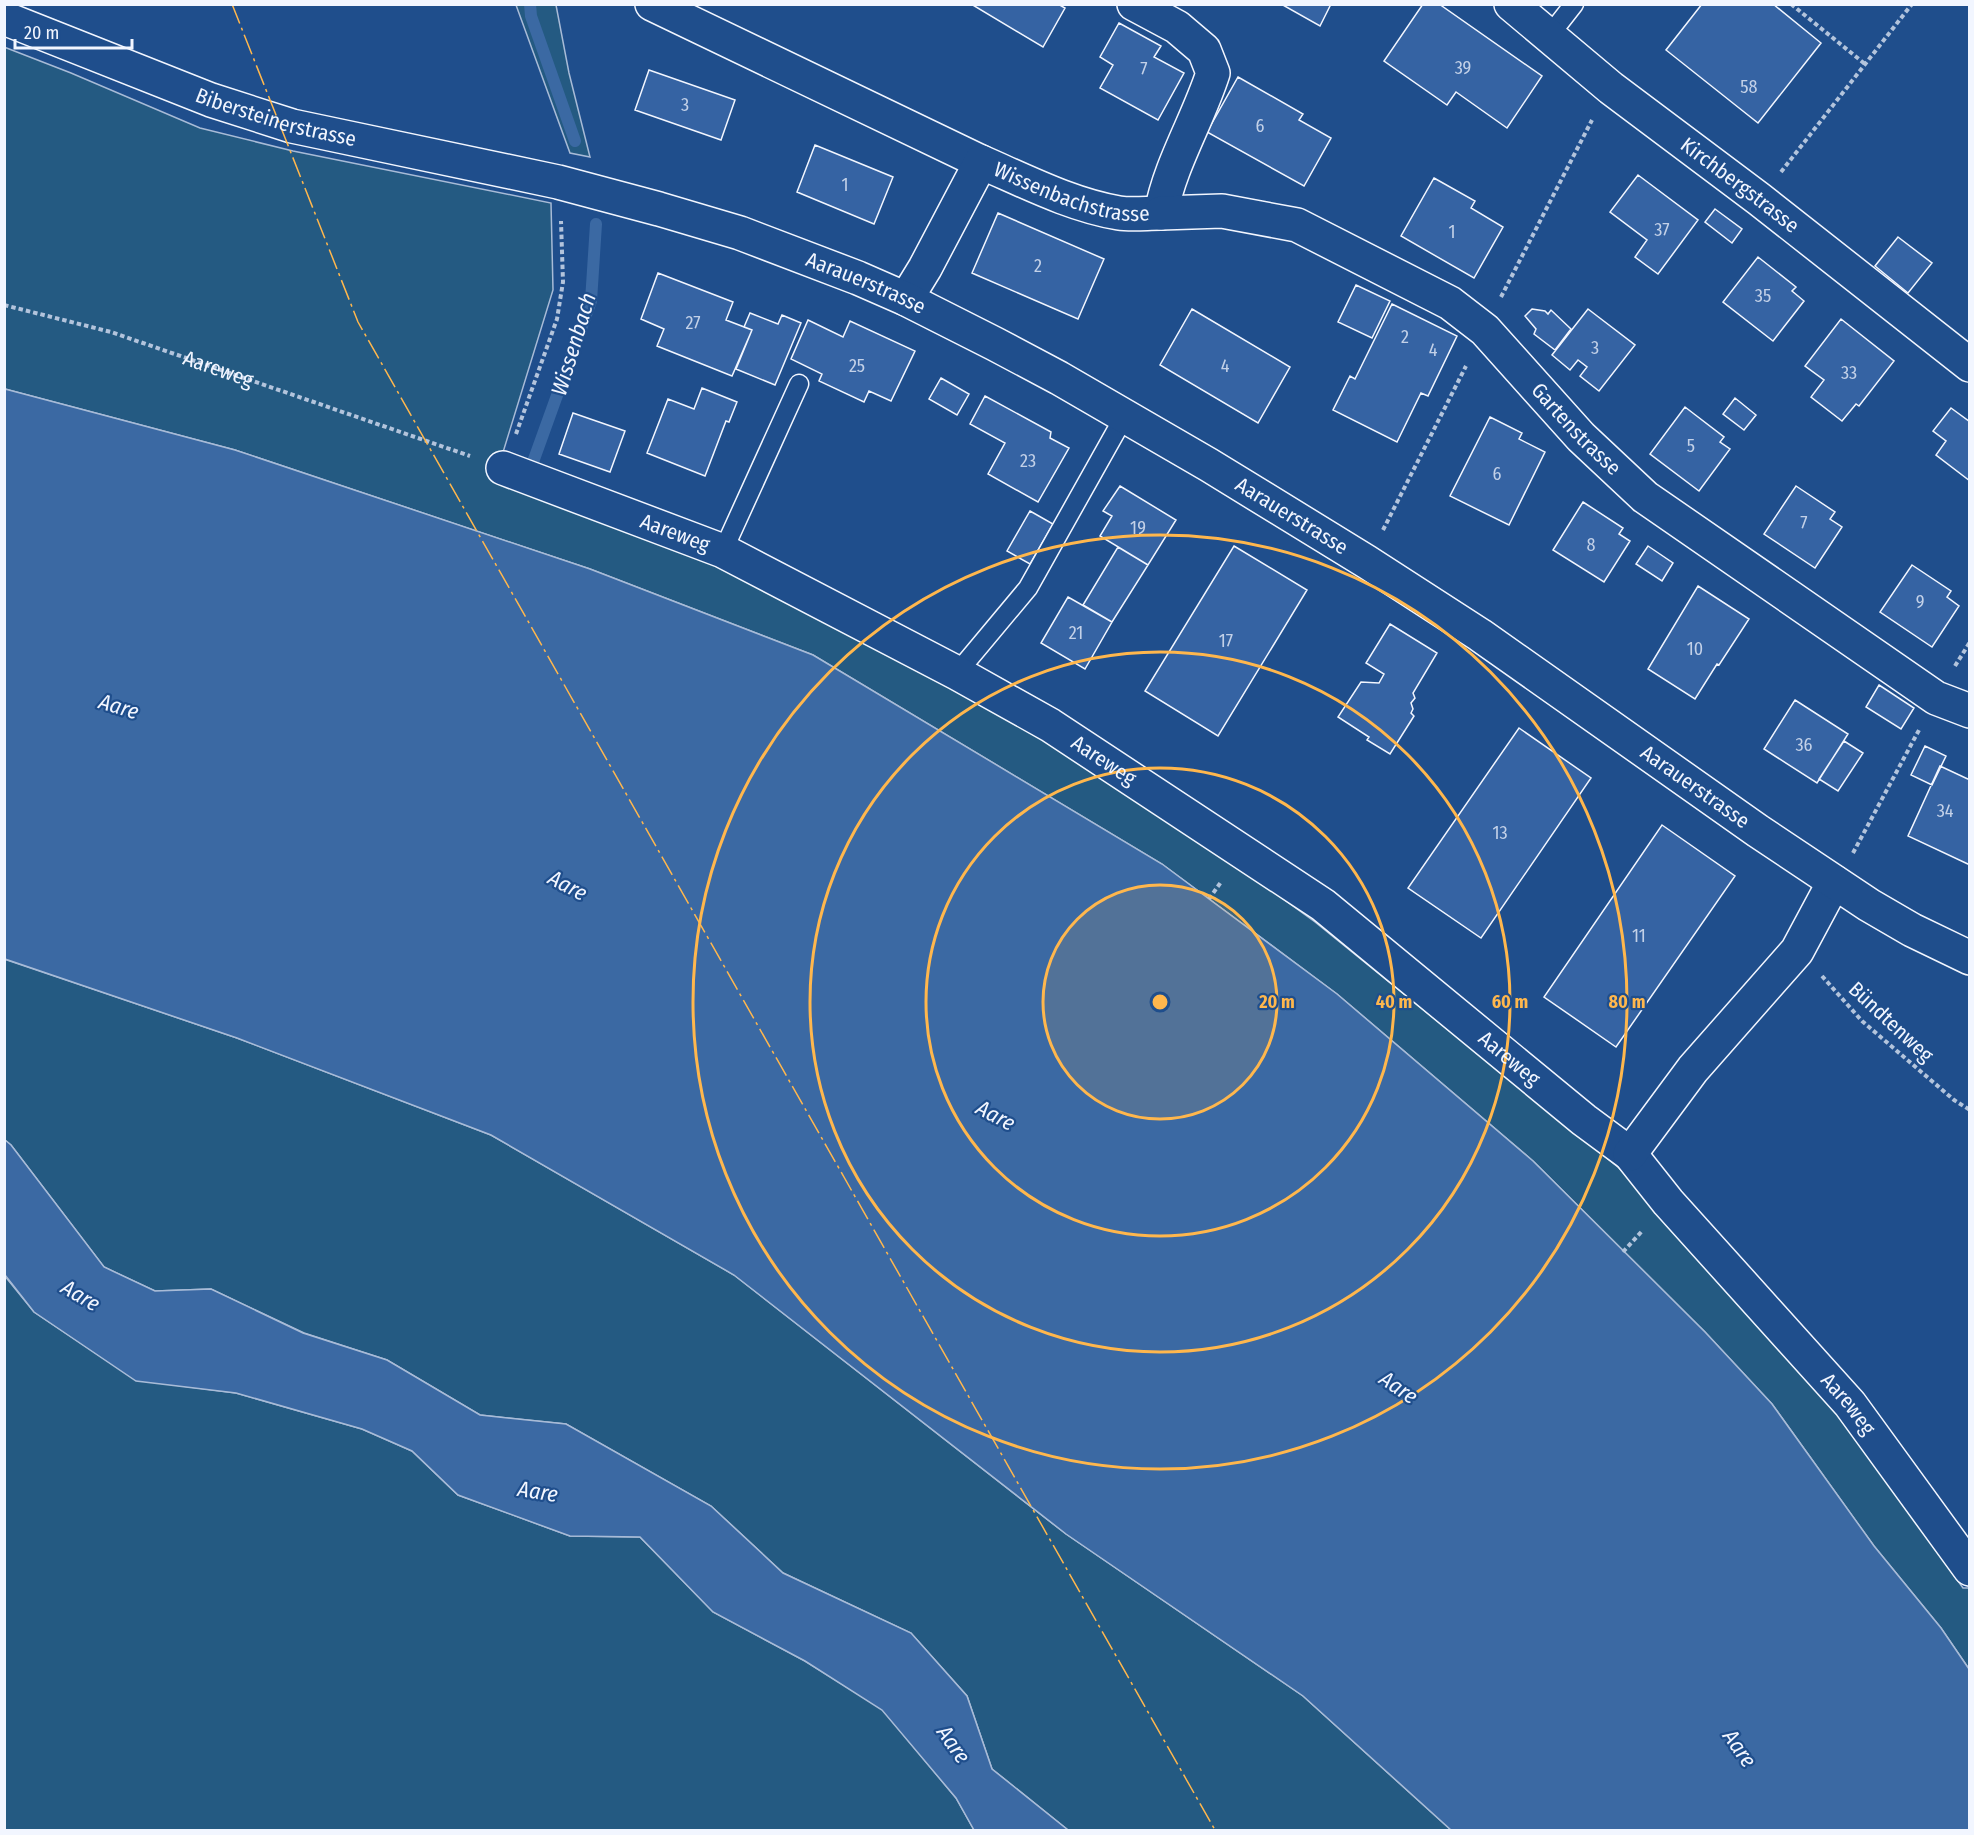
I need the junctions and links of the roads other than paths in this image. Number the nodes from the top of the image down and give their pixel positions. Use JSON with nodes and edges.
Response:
{"nodes":[{"id":1,"x":652,"y":4,"type":"edge"},
{"id":2,"x":1134,"y":4,"type":"edge"},
{"id":3,"x":1511,"y":4,"type":"edge"},
{"id":4,"x":1574,"y":4,"type":"edge"},
{"id":5,"x":4,"y":18,"type":"edge"},
{"id":6,"x":1549,"y":36,"type":"junction"},
{"id":7,"x":981,"y":162,"type":"junction"},
{"id":8,"x":562,"y":184,"type":"joint"},
{"id":9,"x":1161,"y":213,"type":"junction"},
{"id":10,"x":906,"y":299,"type":"junction"},
{"id":11,"x":1970,"y":365,"type":"edge"},
{"id":12,"x":799,"y":384,"type":"dead end"},
{"id":13,"x":1124,"y":417,"type":"junction"},
{"id":14,"x":503,"y":468,"type":"road end"},
{"id":15,"x":723,"y":551,"type":"junction"},
{"id":16,"x":957,"y":673,"type":"junction"},
{"id":17,"x":1970,"y":711,"type":"edge"},
{"id":18,"x":1834,"y":882,"type":"junction"},
{"id":19,"x":1970,"y":958,"type":"edge"},
{"id":20,"x":1630,"y":1154,"type":"junction"},
{"id":21,"x":1970,"y":1569,"type":"edge"}],
"edges":[{"from":1,"to":7,"type":"street","name":"Wissenbachstrasse"},
{"from":2,"to":9,"type":"street","name":"Wissenbachstrasse"},
{"from":3,"to":6,"type":"street","name":"Kirchbergstrasse"},
{"from":4,"to":6,"type":"lane"},
{"from":5,"to":8,"type":"street","name":"Bibersteinerstrasse"},
{"from":6,"to":11,"type":"street","name":"Kirchbergstrasse"},
{"from":7,"to":9,"type":"street","name":"Wissenbachstrasse"},
{"from":7,"to":10,"type":"street","name":"Wissenbachstrasse"},
{"from":8,"to":10,"type":"street","name":"Aarauerstrasse"},
{"from":9,"to":17,"type":"street","name":"Gartenstrasse"},
{"from":10,"to":13,"type":"street","name":"Aarauerstrasse"},
{"from":12,"to":15,"type":"lane"},
{"from":13,"to":16,"type":"lane"},
{"from":13,"to":18,"type":"street","name":"Aarauerstrasse"},
{"from":14,"to":15,"type":"street","name":"Aareweg"},
{"from":15,"to":16,"type":"street","name":"Aareweg"},
{"from":16,"to":20,"type":"street","name":"Aareweg"},
{"from":18,"to":19,"type":"street","name":"Aarauerstrasse"},
{"from":18,"to":20,"type":"street"},
{"from":20,"to":21,"type":"street","name":"Aareweg"}]}
